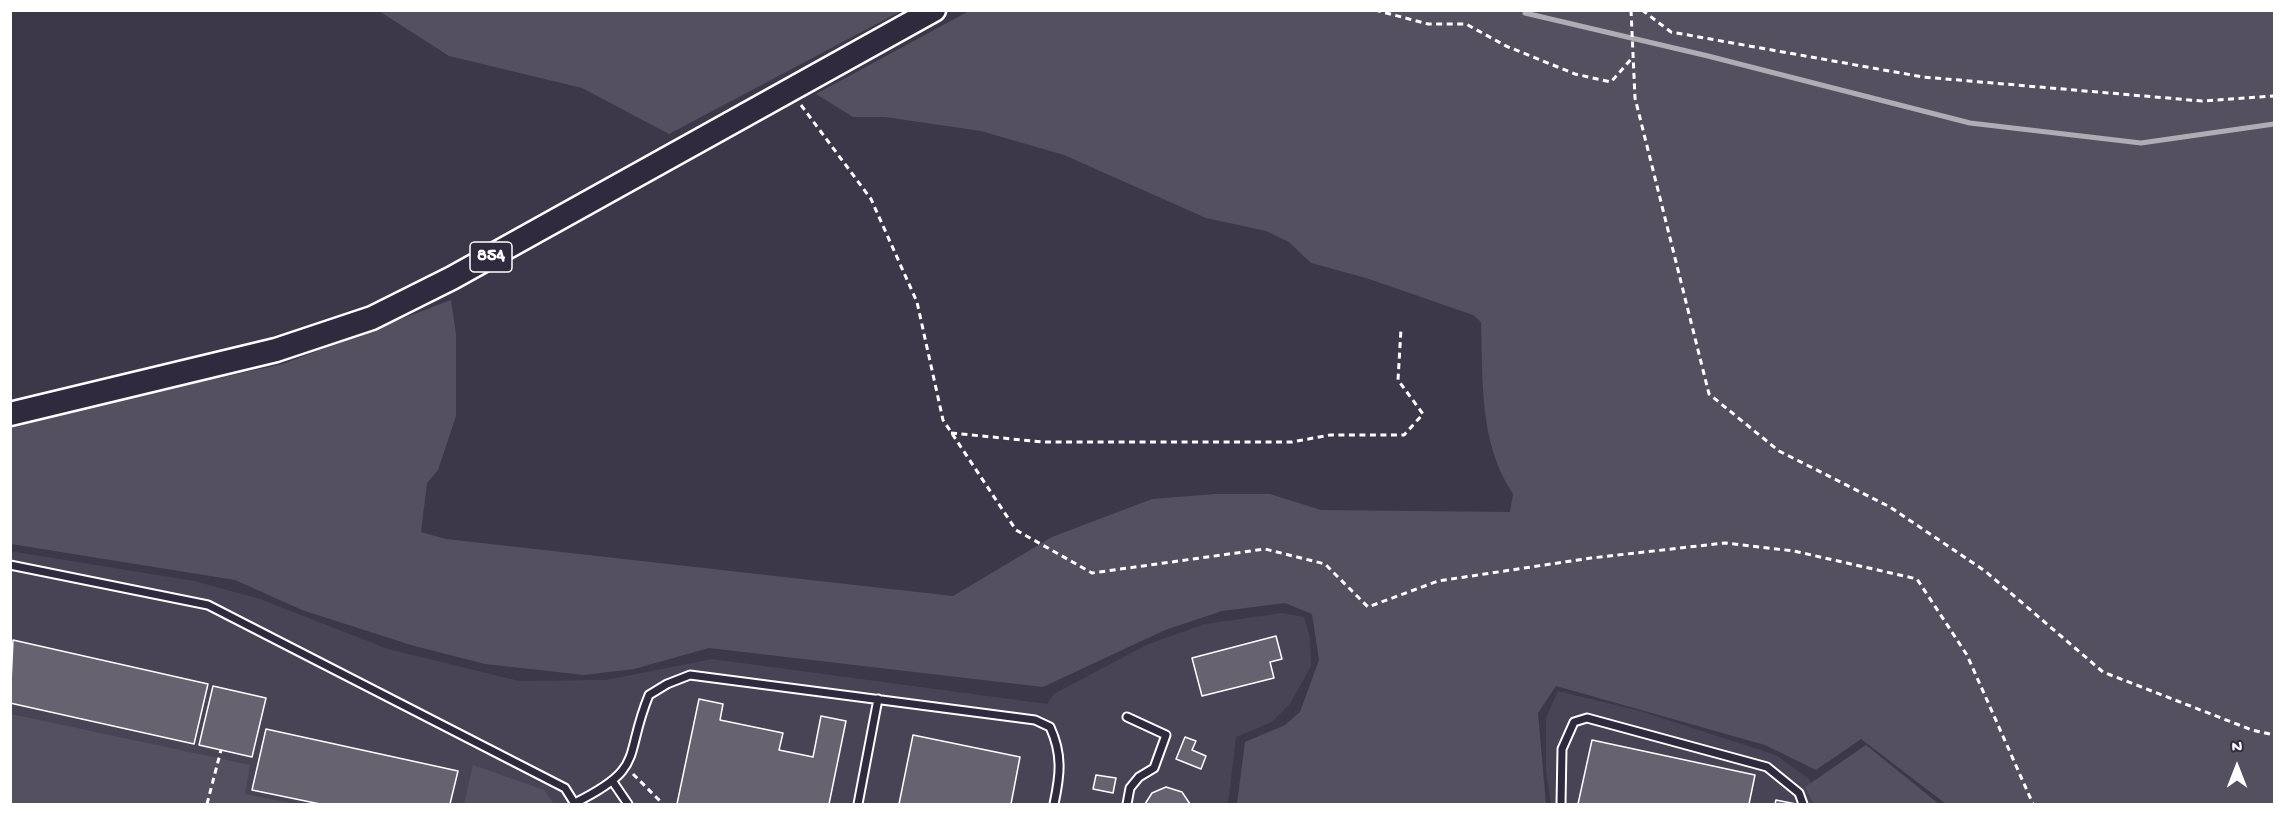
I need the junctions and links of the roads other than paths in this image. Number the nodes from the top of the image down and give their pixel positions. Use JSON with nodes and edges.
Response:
{"nodes":[{"id":1,"x":934,"y":10,"type":"edge"},
{"id":2,"x":10,"y":414,"type":"edge"},
{"id":3,"x":10,"y":565,"type":"edge"},
{"id":4,"x":878,"y":699,"type":"junction"},
{"id":5,"x":1128,"y":717,"type":"dead end"},
{"id":6,"x":613,"y":782,"type":"junction"},
{"id":7,"x":575,"y":803,"type":"edge"},
{"id":8,"x":628,"y":804,"type":"edge"},
{"id":9,"x":858,"y":804,"type":"edge"},
{"id":10,"x":1054,"y":804,"type":"edge"},
{"id":11,"x":1127,"y":804,"type":"edge"},
{"id":12,"x":1561,"y":804,"type":"edge"},
{"id":13,"x":1803,"y":804,"type":"edge"}],
"edges":[{"from":1,"to":2,"type":"main road","number":"854"},
{"from":3,"to":7,"type":"lane"},
{"from":4,"to":6,"type":"lane"},
{"from":4,"to":9,"type":"lane"},
{"from":4,"to":10,"type":"lane"},
{"from":5,"to":11,"type":"lane"},
{"from":6,"to":7,"type":"lane"},
{"from":6,"to":8,"type":"lane"},
{"from":12,"to":13,"type":"lane"}]}
